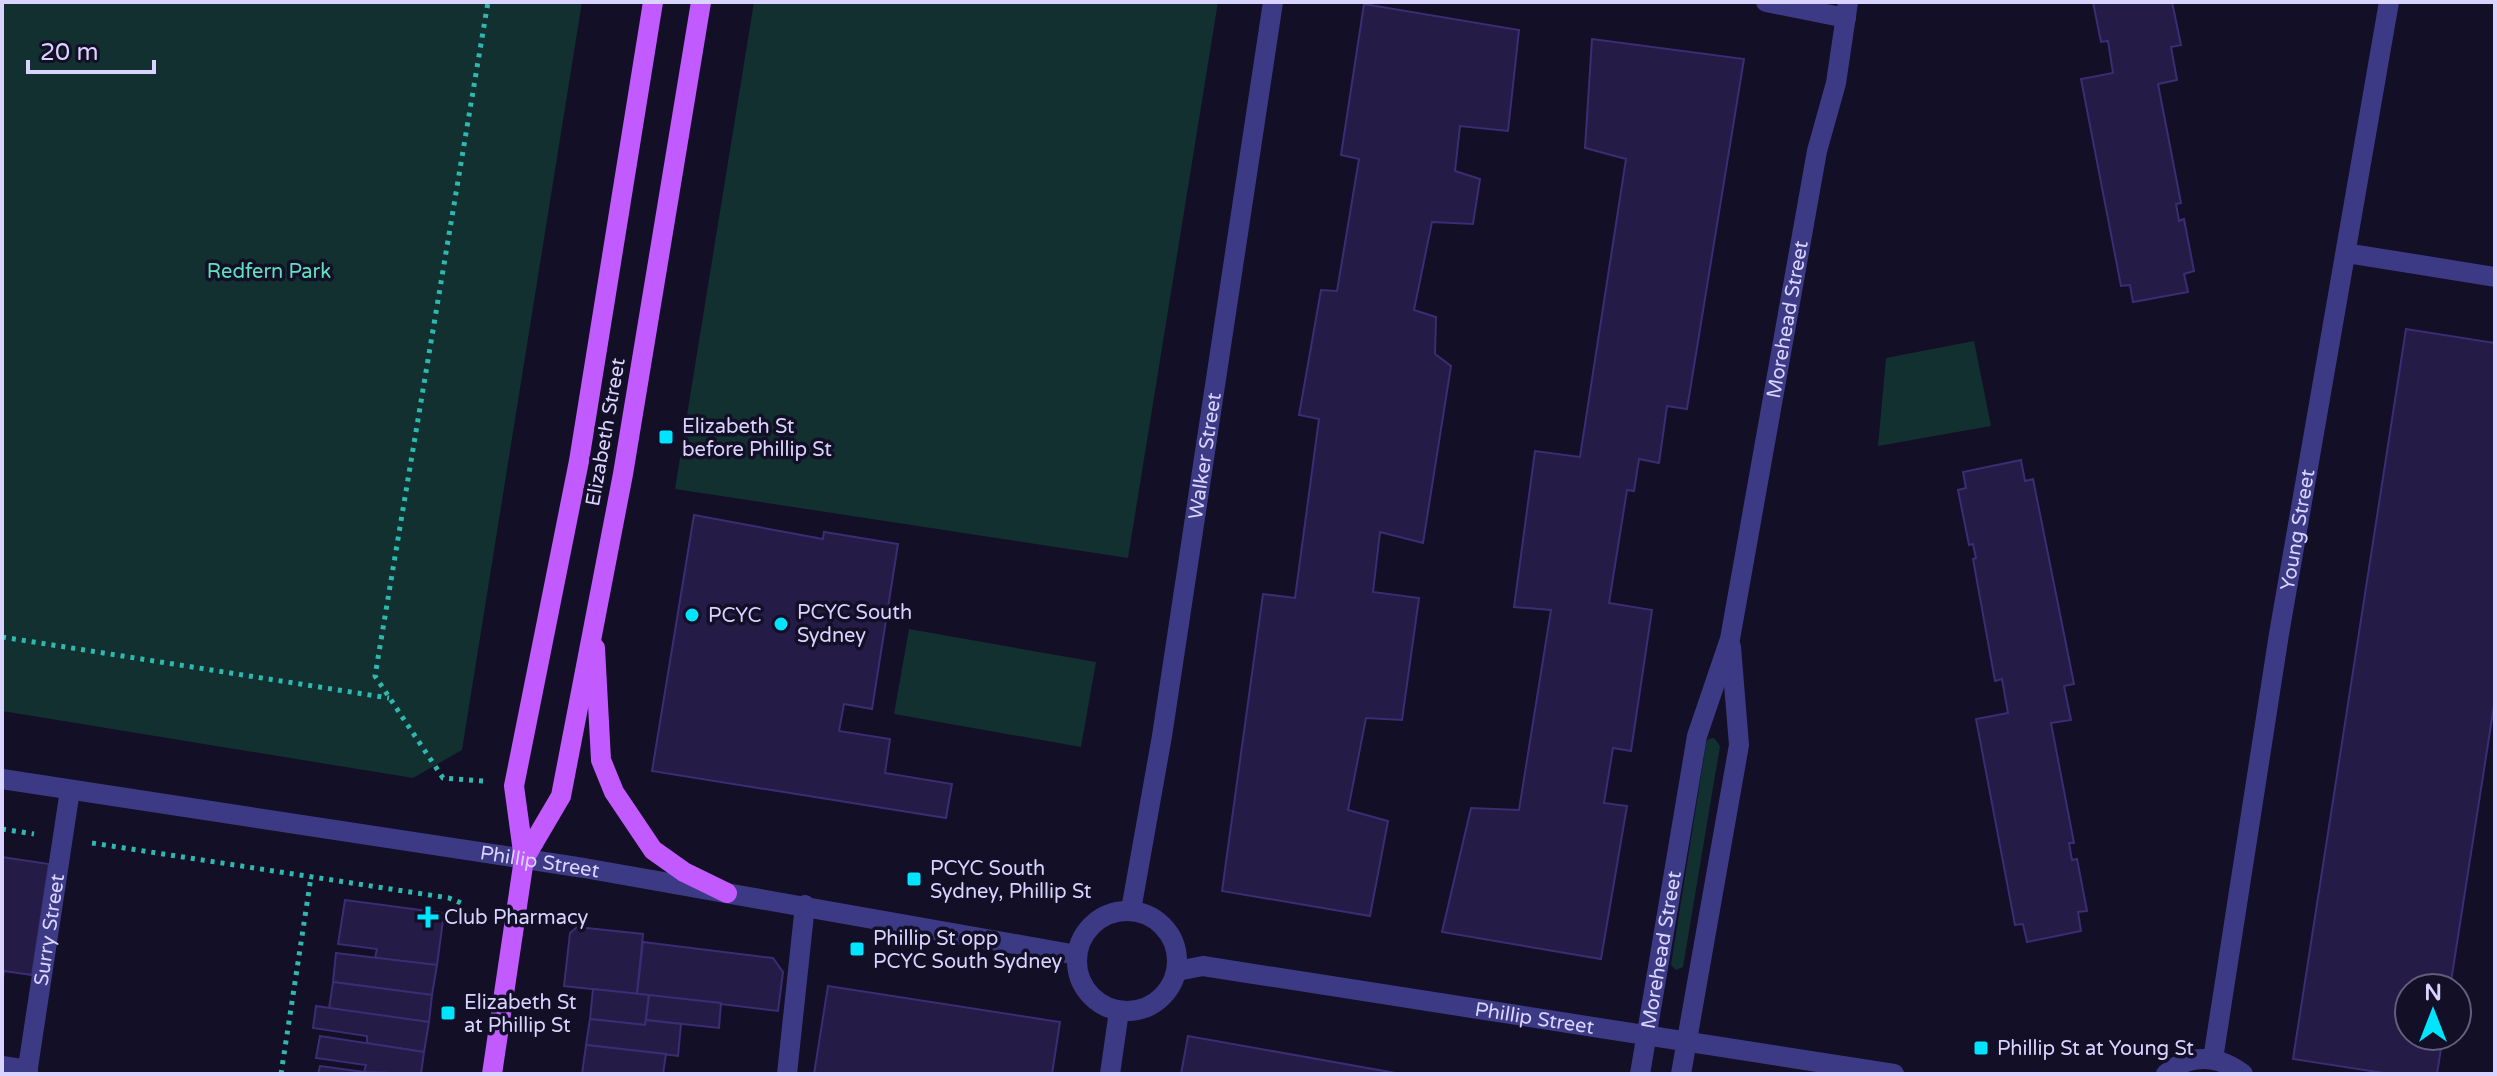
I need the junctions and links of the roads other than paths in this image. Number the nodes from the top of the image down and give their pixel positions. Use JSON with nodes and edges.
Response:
{"nodes":[{"id":1,"x":653,"y":2,"type":"edge"},
{"id":2,"x":701,"y":2,"type":"edge"},
{"id":3,"x":1273,"y":2,"type":"edge"},
{"id":4,"x":1766,"y":2,"type":"edge"},
{"id":5,"x":2389,"y":2,"type":"edge"},
{"id":6,"x":1847,"y":10,"type":"edge"},
{"id":7,"x":2346,"y":253,"type":"junction"},
{"id":8,"x":2495,"y":277,"type":"edge"},
{"id":9,"x":593,"y":628,"type":"junction"},
{"id":10,"x":1730,"y":639,"type":"junction"},
{"id":11,"x":2,"y":779,"type":"edge"},
{"id":12,"x":70,"y":790,"type":"junction"},
{"id":13,"x":524,"y":859,"type":"junction"},
{"id":14,"x":727,"y":893,"type":"junction"},
{"id":15,"x":805,"y":905,"type":"junction"},
{"id":16,"x":1131,"y":910,"type":"junction"},
{"id":17,"x":1077,"y":955,"type":"junction"},
{"id":18,"x":1177,"y":971,"type":"junction"},
{"id":19,"x":1119,"y":1011,"type":"junction"},
{"id":20,"x":1646,"y":1036,"type":"junction"},
{"id":21,"x":1686,"y":1043,"type":"junction"},
{"id":22,"x":2213,"y":1059,"type":"junction"},
{"id":23,"x":2,"y":1066,"type":"edge"},
{"id":24,"x":27,"y":1072,"type":"edge"},
{"id":25,"x":492,"y":1074,"type":"edge"},
{"id":26,"x":787,"y":1074,"type":"edge"},
{"id":27,"x":1110,"y":1074,"type":"edge"},
{"id":28,"x":1640,"y":1074,"type":"edge"},
{"id":29,"x":1681,"y":1074,"type":"edge"},
{"id":30,"x":1894,"y":1074,"type":"edge"},
{"id":31,"x":2166,"y":1074,"type":"edge"},
{"id":32,"x":2243,"y":1074,"type":"edge"}],
"edges":[{"from":1,"to":13,"type":"main road","name":"Elizabeth Street"},
{"from":2,"to":9,"type":"main road","name":"Elizabeth Street"},
{"from":3,"to":16,"type":"street","name":"Walker Street"},
{"from":4,"to":6,"type":"street"},
{"from":5,"to":7,"type":"street","name":"Young Street"},
{"from":6,"to":10,"type":"street","name":"Morehead Street"},
{"from":7,"to":8,"type":"street"},
{"from":7,"to":22,"type":"street","name":"Young Street"},
{"from":9,"to":13,"type":"main road","name":"Elizabeth Street"},
{"from":9,"to":14,"type":"main road"},
{"from":10,"to":20,"type":"street","name":"Morehead Street"},
{"from":10,"to":21,"type":"street","name":"Morehead Street"},
{"from":11,"to":12,"type":"street","name":"Phillip Street"},
{"from":12,"to":13,"type":"street","name":"Phillip Street"},
{"from":12,"to":24,"type":"street","name":"Surry Street"},
{"from":13,"to":14,"type":"street","name":"Phillip Street"},
{"from":13,"to":25,"type":"main road","name":"Elizabeth Street"},
{"from":14,"to":15,"type":"street","name":"Phillip Street"},
{"from":15,"to":17,"type":"street","name":"Phillip Street"},
{"from":15,"to":26,"type":"street"},
{"from":16,"to":17,"type":"street"},
{"from":16,"to":18,"type":"street"},
{"from":17,"to":19,"type":"street"},
{"from":18,"to":19,"type":"street"},
{"from":18,"to":20,"type":"street","name":"Phillip Street"},
{"from":19,"to":27,"type":"street"},
{"from":20,"to":21,"type":"street","name":"Phillip Street"},
{"from":20,"to":28,"type":"street","name":"Morehead Street"},
{"from":21,"to":29,"type":"street","name":"Morehead Street"},
{"from":21,"to":30,"type":"street","name":"Phillip Street"},
{"from":22,"to":31,"type":"street"},
{"from":22,"to":32,"type":"street"},
{"from":23,"to":24,"type":"street","name":"Surry Street"}]}
